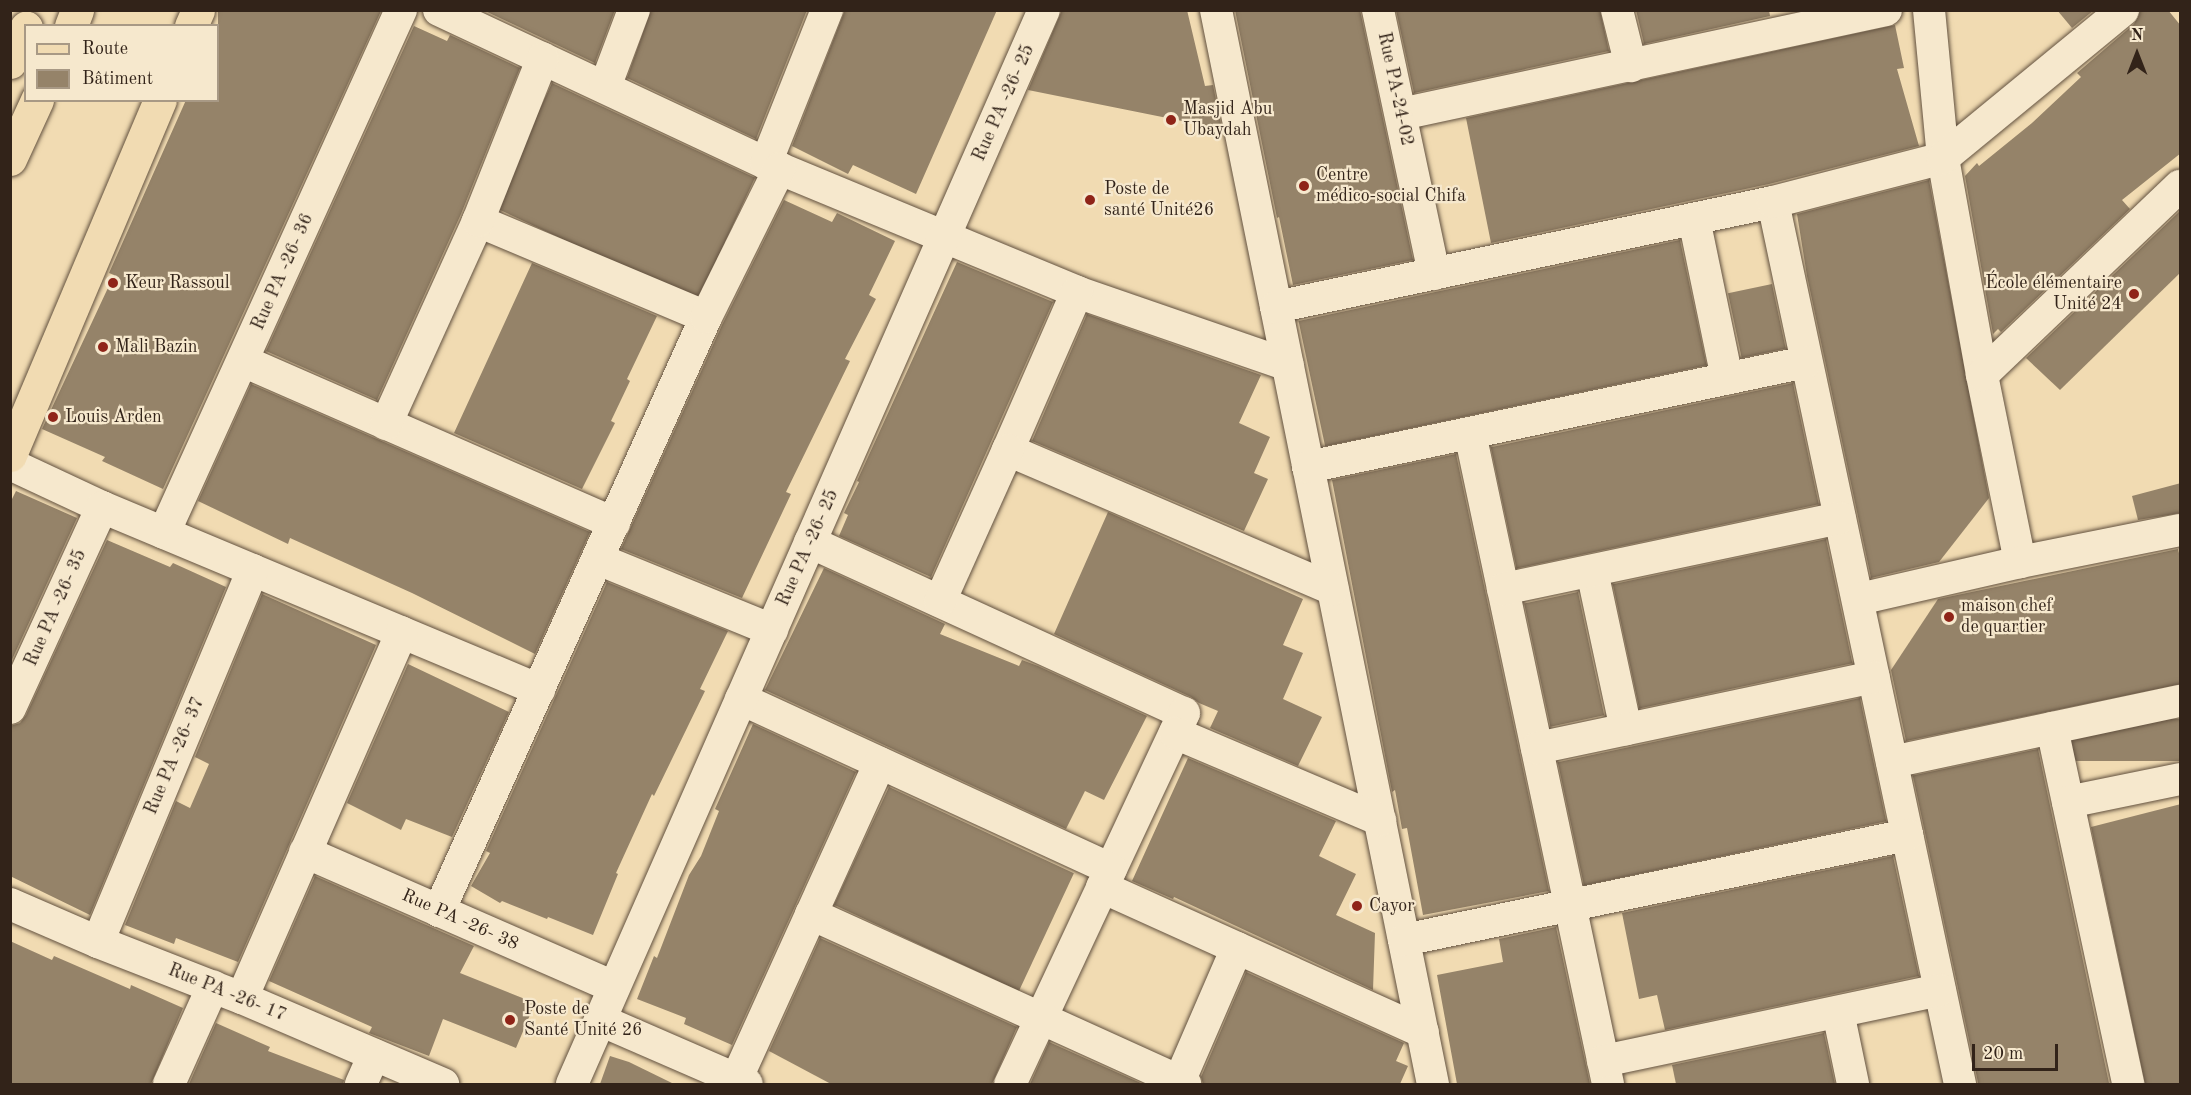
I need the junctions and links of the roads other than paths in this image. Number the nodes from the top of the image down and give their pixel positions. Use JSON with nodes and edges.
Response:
{"nodes":[{"id":1,"x":33,"y":10,"type":"edge"},
{"id":2,"x":198,"y":10,"type":"edge"},
{"id":3,"x":401,"y":10,"type":"edge"},
{"id":4,"x":439,"y":10,"type":"edge"},
{"id":5,"x":634,"y":10,"type":"edge"},
{"id":6,"x":827,"y":10,"type":"edge"},
{"id":7,"x":1044,"y":10,"type":"edge"},
{"id":8,"x":1216,"y":10,"type":"edge"},
{"id":9,"x":1378,"y":10,"type":"edge"},
{"id":10,"x":1617,"y":10,"type":"edge"},
{"id":11,"x":1886,"y":10,"type":"edge"},
{"id":12,"x":1929,"y":10,"type":"edge"},
{"id":13,"x":2123,"y":10,"type":"edge"},
{"id":14,"x":1851,"y":15,"type":"edge"},
{"id":15,"x":27,"y":24,"type":"edge"},
{"id":16,"x":192,"y":24,"type":"edge"},
{"id":17,"x":24,"y":31,"type":"edge"},
{"id":18,"x":543,"y":58,"type":"junction"},
{"id":19,"x":10,"y":62,"type":"edge"},
{"id":20,"x":1631,"y":66,"type":"junction"},
{"id":21,"x":605,"y":87,"type":"junction"},
{"id":22,"x":36,"y":102,"type":"edge"},
{"id":23,"x":159,"y":102,"type":"edge"},
{"id":24,"x":1401,"y":114,"type":"junction"},
{"id":25,"x":1943,"y":158,"type":"junction"},
{"id":26,"x":10,"y":159,"type":"edge"},
{"id":27,"x":773,"y":165,"type":"junction"},
{"id":28,"x":2181,"y":186,"type":"edge"},
{"id":29,"x":1773,"y":202,"type":"junction"},
{"id":30,"x":1694,"y":219,"type":"junction"},
{"id":31,"x":478,"y":220,"type":"junction"},
{"id":32,"x":945,"y":237,"type":"junction"},
{"id":33,"x":1434,"y":274,"type":"junction"},
{"id":34,"x":1077,"y":292,"type":"junction"},
{"id":35,"x":1276,"y":307,"type":"junction"},
{"id":36,"x":706,"y":317,"type":"junction"},
{"id":37,"x":243,"y":361,"type":"junction"},
{"id":38,"x":1806,"y":362,"type":"junction"},
{"id":39,"x":1288,"y":365,"type":"junction"},
{"id":40,"x":1982,"y":375,"type":"junction"},
{"id":41,"x":1727,"y":379,"type":"junction"},
{"id":42,"x":386,"y":424,"type":"junction"},
{"id":43,"x":1470,"y":433,"type":"junction"},
{"id":44,"x":1008,"y":450,"type":"junction"},
{"id":45,"x":10,"y":455,"type":"edge"},
{"id":46,"x":10,"y":464,"type":"edge"},
{"id":47,"x":1308,"y":467,"type":"junction"},
{"id":48,"x":102,"y":507,"type":"junction"},
{"id":49,"x":1840,"y":518,"type":"junction"},
{"id":50,"x":614,"y":523,"type":"junction"},
{"id":51,"x":2181,"y":530,"type":"edge"},
{"id":52,"x":164,"y":533,"type":"junction"},
{"id":53,"x":810,"y":542,"type":"junction"},
{"id":54,"x":597,"y":559,"type":"junction"},
{"id":55,"x":2020,"y":562,"type":"junction"},
{"id":56,"x":253,"y":570,"type":"junction"},
{"id":57,"x":1592,"y":571,"type":"junction"},
{"id":58,"x":1333,"y":589,"type":"junction"},
{"id":59,"x":1503,"y":589,"type":"junction"},
{"id":60,"x":1859,"y":599,"type":"junction"},
{"id":61,"x":940,"y":601,"type":"junction"},
{"id":62,"x":772,"y":630,"type":"junction"},
{"id":63,"x":402,"y":632,"type":"junction"},
{"id":64,"x":1874,"y":677,"type":"junction"},
{"id":65,"x":539,"y":690,"type":"junction"},
{"id":66,"x":741,"y":699,"type":"junction"},
{"id":67,"x":2181,"y":701,"type":"edge"},
{"id":68,"x":10,"y":708,"type":"edge"},
{"id":69,"x":2052,"y":728,"type":"junction"},
{"id":70,"x":1626,"y":729,"type":"junction"},
{"id":71,"x":1175,"y":733,"type":"junction"},
{"id":72,"x":1537,"y":748,"type":"junction"},
{"id":73,"x":1892,"y":762,"type":"junction"},
{"id":74,"x":880,"y":763,"type":"junction"},
{"id":75,"x":2181,"y":779,"type":"edge"},
{"id":76,"x":2068,"y":802,"type":"junction"},
{"id":77,"x":1380,"y":820,"type":"junction"},
{"id":78,"x":1907,"y":835,"type":"junction"},
{"id":79,"x":305,"y":852,"type":"junction"},
{"id":80,"x":1107,"y":878,"type":"junction"},
{"id":81,"x":10,"y":904,"type":"edge"},
{"id":82,"x":1570,"y":906,"type":"junction"},
{"id":83,"x":439,"y":911,"type":"junction"},
{"id":84,"x":811,"y":914,"type":"junction"},
{"id":85,"x":1404,"y":940,"type":"junction"},
{"id":86,"x":98,"y":942,"type":"junction"},
{"id":87,"x":1237,"y":948,"type":"junction"},
{"id":88,"x":614,"y":987,"type":"junction"},
{"id":89,"x":1940,"y":990,"type":"junction"},
{"id":90,"x":227,"y":992,"type":"junction"},
{"id":91,"x":1838,"y":1012,"type":"junction"},
{"id":92,"x":1040,"y":1019,"type":"junction"},
{"id":93,"x":600,"y":1020,"type":"junction"},
{"id":94,"x":1423,"y":1032,"type":"junction"},
{"id":95,"x":374,"y":1055,"type":"junction"},
{"id":96,"x":1606,"y":1073,"type":"edge"},
{"id":97,"x":741,"y":1082,"type":"edge"},
{"id":98,"x":1182,"y":1083,"type":"edge"},
{"id":99,"x":168,"y":1084,"type":"edge"},
{"id":100,"x":361,"y":1084,"type":"edge"},
{"id":101,"x":443,"y":1084,"type":"edge"},
{"id":102,"x":572,"y":1084,"type":"edge"},
{"id":103,"x":1010,"y":1084,"type":"edge"},
{"id":104,"x":1433,"y":1084,"type":"edge"},
{"id":105,"x":1853,"y":1084,"type":"edge"},
{"id":106,"x":1960,"y":1084,"type":"edge"},
{"id":107,"x":2128,"y":1084,"type":"edge"}],
"edges":[{"from":1,"to":15,"type":"main road"},
{"from":2,"to":16,"type":"main road"},
{"from":3,"to":37,"type":"street","name":"Rue PA -26- 36"},
{"from":4,"to":18,"type":"street"},
{"from":5,"to":21,"type":"street"},
{"from":6,"to":27,"type":"street"},
{"from":7,"to":32,"type":"street","name":"Rue PA -26- 25"},
{"from":8,"to":35,"type":"street"},
{"from":9,"to":24,"type":"street","name":"Rue PA-24-02"},
{"from":10,"to":20,"type":"street"},
{"from":11,"to":14,"type":"street"},
{"from":12,"to":25,"type":"street"},
{"from":13,"to":25,"type":"street"},
{"from":14,"to":20,"type":"street"},
{"from":17,"to":19,"type":"main road"},
{"from":18,"to":21,"type":"street"},
{"from":18,"to":31,"type":"street"},
{"from":20,"to":24,"type":"street"},
{"from":21,"to":27,"type":"street"},
{"from":22,"to":26,"type":"main road"},
{"from":23,"to":45,"type":"main road"},
{"from":24,"to":33,"type":"street","name":"Rue PA-24-02"},
{"from":25,"to":29,"type":"street"},
{"from":25,"to":40,"type":"street"},
{"from":27,"to":32,"type":"street"},
{"from":27,"to":36,"type":"street"},
{"from":28,"to":40,"type":"street"},
{"from":29,"to":30,"type":"street"},
{"from":29,"to":38,"type":"street"},
{"from":30,"to":33,"type":"street"},
{"from":30,"to":41,"type":"street"},
{"from":31,"to":36,"type":"street"},
{"from":31,"to":42,"type":"street"},
{"from":32,"to":34,"type":"street"},
{"from":32,"to":53,"type":"street","name":"Rue PA -26- 25"},
{"from":33,"to":35,"type":"street"},
{"from":34,"to":39,"type":"street"},
{"from":34,"to":44,"type":"street"},
{"from":35,"to":39,"type":"street"},
{"from":36,"to":50,"type":"street"},
{"from":37,"to":42,"type":"street"},
{"from":37,"to":52,"type":"street","name":"Rue PA -26- 36"},
{"from":38,"to":41,"type":"street"},
{"from":38,"to":49,"type":"street"},
{"from":39,"to":47,"type":"street"},
{"from":40,"to":55,"type":"street"},
{"from":41,"to":43,"type":"street"},
{"from":42,"to":50,"type":"street"},
{"from":43,"to":47,"type":"street"},
{"from":43,"to":59,"type":"street"},
{"from":44,"to":58,"type":"street"},
{"from":44,"to":61,"type":"street"},
{"from":46,"to":48,"type":"street"},
{"from":47,"to":58,"type":"street"},
{"from":48,"to":52,"type":"street"},
{"from":48,"to":68,"type":"street","name":"Rue PA -26- 35"},
{"from":49,"to":57,"type":"street"},
{"from":49,"to":60,"type":"street"},
{"from":50,"to":54,"type":"street"},
{"from":51,"to":55,"type":"street"},
{"from":52,"to":56,"type":"street"},
{"from":53,"to":61,"type":"street"},
{"from":53,"to":62,"type":"street","name":"Rue PA -26- 25"},
{"from":54,"to":62,"type":"street"},
{"from":54,"to":65,"type":"street"},
{"from":55,"to":60,"type":"street"},
{"from":56,"to":63,"type":"street"},
{"from":56,"to":86,"type":"street","name":"Rue PA -26- 37"},
{"from":57,"to":59,"type":"street"},
{"from":57,"to":70,"type":"street"},
{"from":58,"to":77,"type":"street"},
{"from":59,"to":72,"type":"street"},
{"from":60,"to":64,"type":"street"},
{"from":61,"to":71,"type":"street"},
{"from":62,"to":66,"type":"street","name":"Rue PA -26- 25"},
{"from":63,"to":65,"type":"street"},
{"from":63,"to":79,"type":"street"},
{"from":64,"to":70,"type":"street"},
{"from":64,"to":73,"type":"street"},
{"from":65,"to":83,"type":"street"},
{"from":66,"to":74,"type":"street"},
{"from":66,"to":88,"type":"street","name":"Rue PA -26- 25"},
{"from":67,"to":69,"type":"street"},
{"from":69,"to":73,"type":"street"},
{"from":69,"to":76,"type":"street"},
{"from":70,"to":72,"type":"street"},
{"from":71,"to":77,"type":"street"},
{"from":71,"to":80,"type":"street"},
{"from":72,"to":82,"type":"street"},
{"from":73,"to":78,"type":"street"},
{"from":74,"to":80,"type":"street"},
{"from":74,"to":84,"type":"street"},
{"from":75,"to":76,"type":"street"},
{"from":76,"to":107,"type":"street"},
{"from":77,"to":85,"type":"street"},
{"from":78,"to":82,"type":"street"},
{"from":78,"to":89,"type":"street"},
{"from":79,"to":83,"type":"street","name":"Rue PA -26- 38"},
{"from":79,"to":90,"type":"street"},
{"from":80,"to":87,"type":"street"},
{"from":80,"to":92,"type":"street"},
{"from":81,"to":86,"type":"street","name":"Rue PA -26- 17"},
{"from":82,"to":85,"type":"street"},
{"from":82,"to":96,"type":"street"},
{"from":83,"to":88,"type":"street","name":"Rue PA -26- 38"},
{"from":84,"to":92,"type":"street"},
{"from":84,"to":97,"type":"street"},
{"from":85,"to":94,"type":"street"},
{"from":86,"to":90,"type":"street","name":"Rue PA -26- 17"},
{"from":87,"to":94,"type":"street"},
{"from":87,"to":98,"type":"street"},
{"from":88,"to":93,"type":"street","name":"Rue PA -26- 25"},
{"from":89,"to":91,"type":"street"},
{"from":89,"to":106,"type":"street"},
{"from":90,"to":95,"type":"street","name":"Rue PA -26- 17"},
{"from":90,"to":99,"type":"street"},
{"from":91,"to":96,"type":"street"},
{"from":91,"to":105,"type":"street"},
{"from":92,"to":98,"type":"street"},
{"from":92,"to":103,"type":"street"},
{"from":93,"to":97,"type":"street"},
{"from":93,"to":102,"type":"street","name":"Rue PA -26- 25"},
{"from":94,"to":104,"type":"street"},
{"from":95,"to":100,"type":"street"},
{"from":95,"to":101,"type":"street","name":"Rue PA -26- 17"}]}
